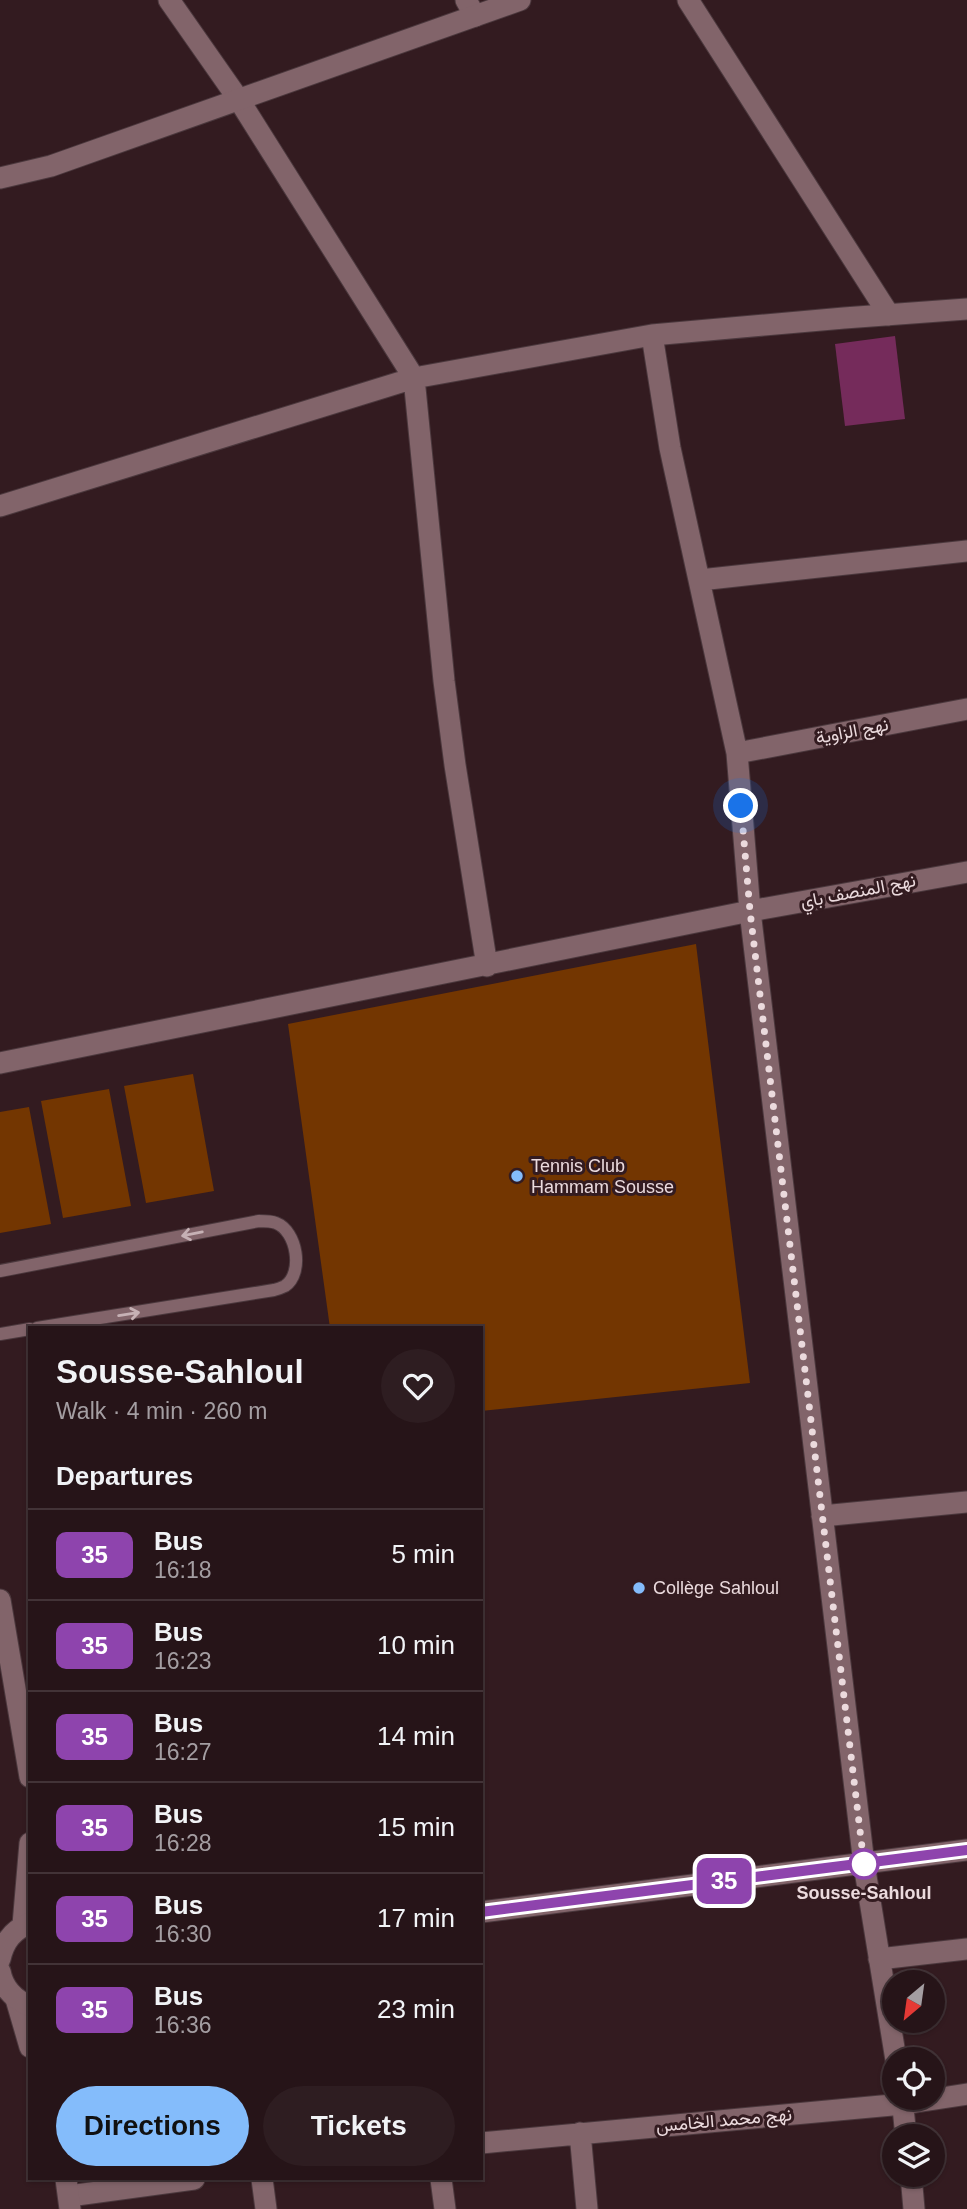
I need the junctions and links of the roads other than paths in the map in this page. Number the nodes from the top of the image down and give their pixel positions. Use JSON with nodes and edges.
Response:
{"nodes":[{"id":1,"x":169,"y":0,"type":"edge"},
{"id":2,"x":520,"y":0,"type":"edge"},
{"id":3,"x":688,"y":0,"type":"edge"},
{"id":4,"x":470,"y":8,"type":"edge"},
{"id":5,"x":239,"y":100,"type":"junction"},
{"id":6,"x":0,"y":178,"type":"edge"},
{"id":7,"x":967,"y":310,"type":"edge"},
{"id":8,"x":889,"y":315,"type":"junction"},
{"id":9,"x":652,"y":335,"type":"junction"},
{"id":10,"x":414,"y":378,"type":"junction"},
{"id":11,"x":0,"y":506,"type":"edge"},
{"id":12,"x":967,"y":551,"type":"edge"},
{"id":13,"x":699,"y":580,"type":"junction"},
{"id":14,"x":967,"y":709,"type":"edge"},
{"id":15,"x":737,"y":753,"type":"junction"},
{"id":16,"x":967,"y":872,"type":"edge"},
{"id":17,"x":750,"y":911,"type":"junction"},
{"id":18,"x":487,"y":966,"type":"junction"},
{"id":19,"x":0,"y":1063,"type":"edge"},
{"id":20,"x":0,"y":1271,"type":"edge"},
{"id":21,"x":49,"y":1326,"type":"edge"},
{"id":22,"x":28,"y":1329,"type":"edge"},
{"id":23,"x":0,"y":1334,"type":"edge"},
{"id":24,"x":967,"y":1502,"type":"edge"},
{"id":25,"x":822,"y":1516,"type":"junction"},
{"id":26,"x":0,"y":1600,"type":"edge"},
{"id":27,"x":28,"y":1765,"type":"edge"},
{"id":28,"x":967,"y":1850,"type":"edge"},
{"id":29,"x":28,"y":1856,"type":"edge"},
{"id":30,"x":864,"y":1864,"type":"junction"},
{"id":31,"x":483,"y":1912,"type":"edge"},
{"id":32,"x":16,"y":1931,"type":"edge"},
{"id":33,"x":967,"y":1949,"type":"edge"},
{"id":34,"x":0,"y":1959,"type":"edge"},
{"id":35,"x":879,"y":1959,"type":"junction"},
{"id":36,"x":0,"y":1970,"type":"edge"},
{"id":37,"x":14,"y":1998,"type":"edge"},
{"id":38,"x":28,"y":2041,"type":"edge"},
{"id":39,"x":894,"y":2047,"type":"edge"},
{"id":40,"x":967,"y":2094,"type":"edge"},
{"id":41,"x":945,"y":2096,"type":"edge"},
{"id":42,"x":882,"y":2103,"type":"edge"},
{"id":43,"x":580,"y":2133,"type":"junction"},
{"id":44,"x":483,"y":2143,"type":"edge"},
{"id":45,"x":186,"y":2180,"type":"edge"},
{"id":46,"x":262,"y":2180,"type":"edge"},
{"id":47,"x":441,"y":2180,"type":"edge"},
{"id":48,"x":912,"y":2187,"type":"edge"},
{"id":49,"x":68,"y":2194,"type":"edge"},
{"id":50,"x":266,"y":2209,"type":"edge"},
{"id":51,"x":445,"y":2209,"type":"edge"},
{"id":52,"x":587,"y":2209,"type":"edge"},
{"id":53,"x":914,"y":2209,"type":"edge"}],
"edges":[{"from":1,"to":5,"type":"street"},
{"from":2,"to":4,"type":"street"},
{"from":3,"to":8,"type":"street"},
{"from":4,"to":5,"type":"street"},
{"from":5,"to":6,"type":"street"},
{"from":5,"to":10,"type":"street"},
{"from":7,"to":8,"type":"street"},
{"from":8,"to":9,"type":"street"},
{"from":9,"to":10,"type":"street"},
{"from":9,"to":13,"type":"street"},
{"from":10,"to":11,"type":"street"},
{"from":10,"to":18,"type":"street"},
{"from":12,"to":13,"type":"street"},
{"from":13,"to":15,"type":"street"},
{"from":14,"to":15,"type":"street","name":"نهج الزاوية"},
{"from":15,"to":17,"type":"street"},
{"from":16,"to":17,"type":"street","name":"نهج المنصف باي"},
{"from":17,"to":18,"type":"street","name":"نهج المنصف باي"},
{"from":17,"to":25,"type":"street"},
{"from":18,"to":19,"type":"street","name":"نهج المنصف باي"},
{"from":21,"to":20,"type":"lane","one_way":true},
{"from":22,"to":23,"type":"lane"},
{"from":24,"to":25,"type":"street"},
{"from":25,"to":30,"type":"street"},
{"from":26,"to":27,"type":"street"},
{"from":28,"to":30,"type":"street"},
{"from":29,"to":32,"type":"street"},
{"from":30,"to":31,"type":"street"},
{"from":30,"to":35,"type":"street"},
{"from":32,"to":34,"type":"street"},
{"from":33,"to":35,"type":"street"},
{"from":35,"to":39,"type":"street"},
{"from":36,"to":37,"type":"street"},
{"from":37,"to":38,"type":"street"},
{"from":40,"to":41,"type":"street","name":"نهج محمد الخامس"},
{"from":42,"to":43,"type":"street","name":"نهج محمد الخامس"},
{"from":43,"to":44,"type":"street","name":"نهج محمد الخامس"},
{"from":43,"to":52,"type":"street"},
{"from":45,"to":49,"type":"street"},
{"from":46,"to":50,"type":"street"},
{"from":47,"to":51,"type":"street"},
{"from":48,"to":53,"type":"street"}]}
